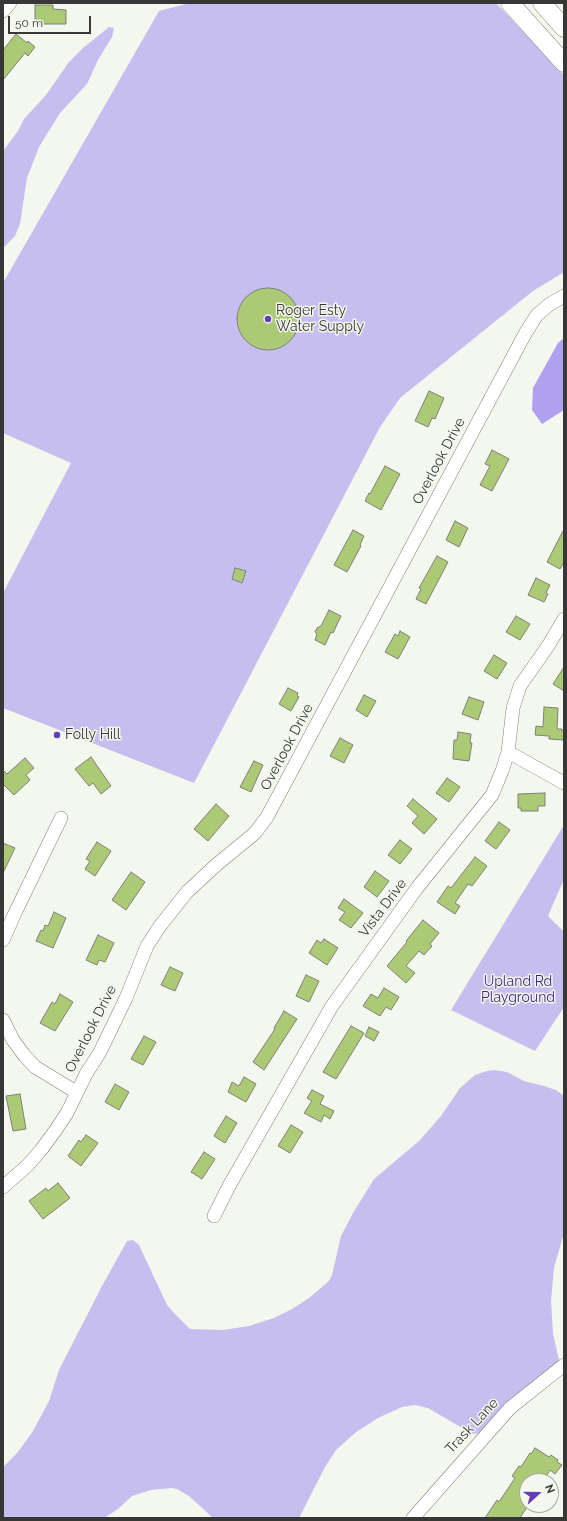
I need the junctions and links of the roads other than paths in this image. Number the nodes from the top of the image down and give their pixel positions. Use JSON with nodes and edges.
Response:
{"nodes":[{"id":1,"x":10,"y":3,"type":"edge"},
{"id":2,"x":510,"y":3,"type":"edge"},
{"id":3,"x":542,"y":3,"type":"edge"},
{"id":4,"x":3,"y":11,"type":"edge"},
{"id":5,"x":564,"y":28,"type":"edge"},
{"id":6,"x":564,"y":63,"type":"edge"},
{"id":7,"x":564,"y":296,"type":"edge"},
{"id":8,"x":564,"y":619,"type":"edge"},
{"id":9,"x":508,"y":752,"type":"junction"},
{"id":10,"x":564,"y":783,"type":"edge"},
{"id":11,"x":61,"y":818,"type":"dead end"},
{"id":12,"x":3,"y":940,"type":"edge"},
{"id":13,"x":3,"y":1020,"type":"edge"},
{"id":14,"x":76,"y":1092,"type":"junction"},
{"id":15,"x":3,"y":1187,"type":"edge"},
{"id":16,"x":214,"y":1216,"type":"dead end"},
{"id":17,"x":564,"y":1365,"type":"edge"},
{"id":18,"x":413,"y":1518,"type":"edge"}],
"edges":[{"from":1,"to":4,"type":"street"},
{"from":2,"to":6,"type":"highway"},
{"from":3,"to":5,"type":"highway"},
{"from":7,"to":14,"type":"street","name":"Overlook Drive"},
{"from":8,"to":9,"type":"street","name":"Vista Drive"},
{"from":9,"to":10,"type":"street"},
{"from":9,"to":16,"type":"street","name":"Vista Drive"},
{"from":11,"to":12,"type":"street"},
{"from":13,"to":14,"type":"street"},
{"from":14,"to":15,"type":"street","name":"Overlook Drive"},
{"from":17,"to":18,"type":"street","name":"Trask Lane"}]}
